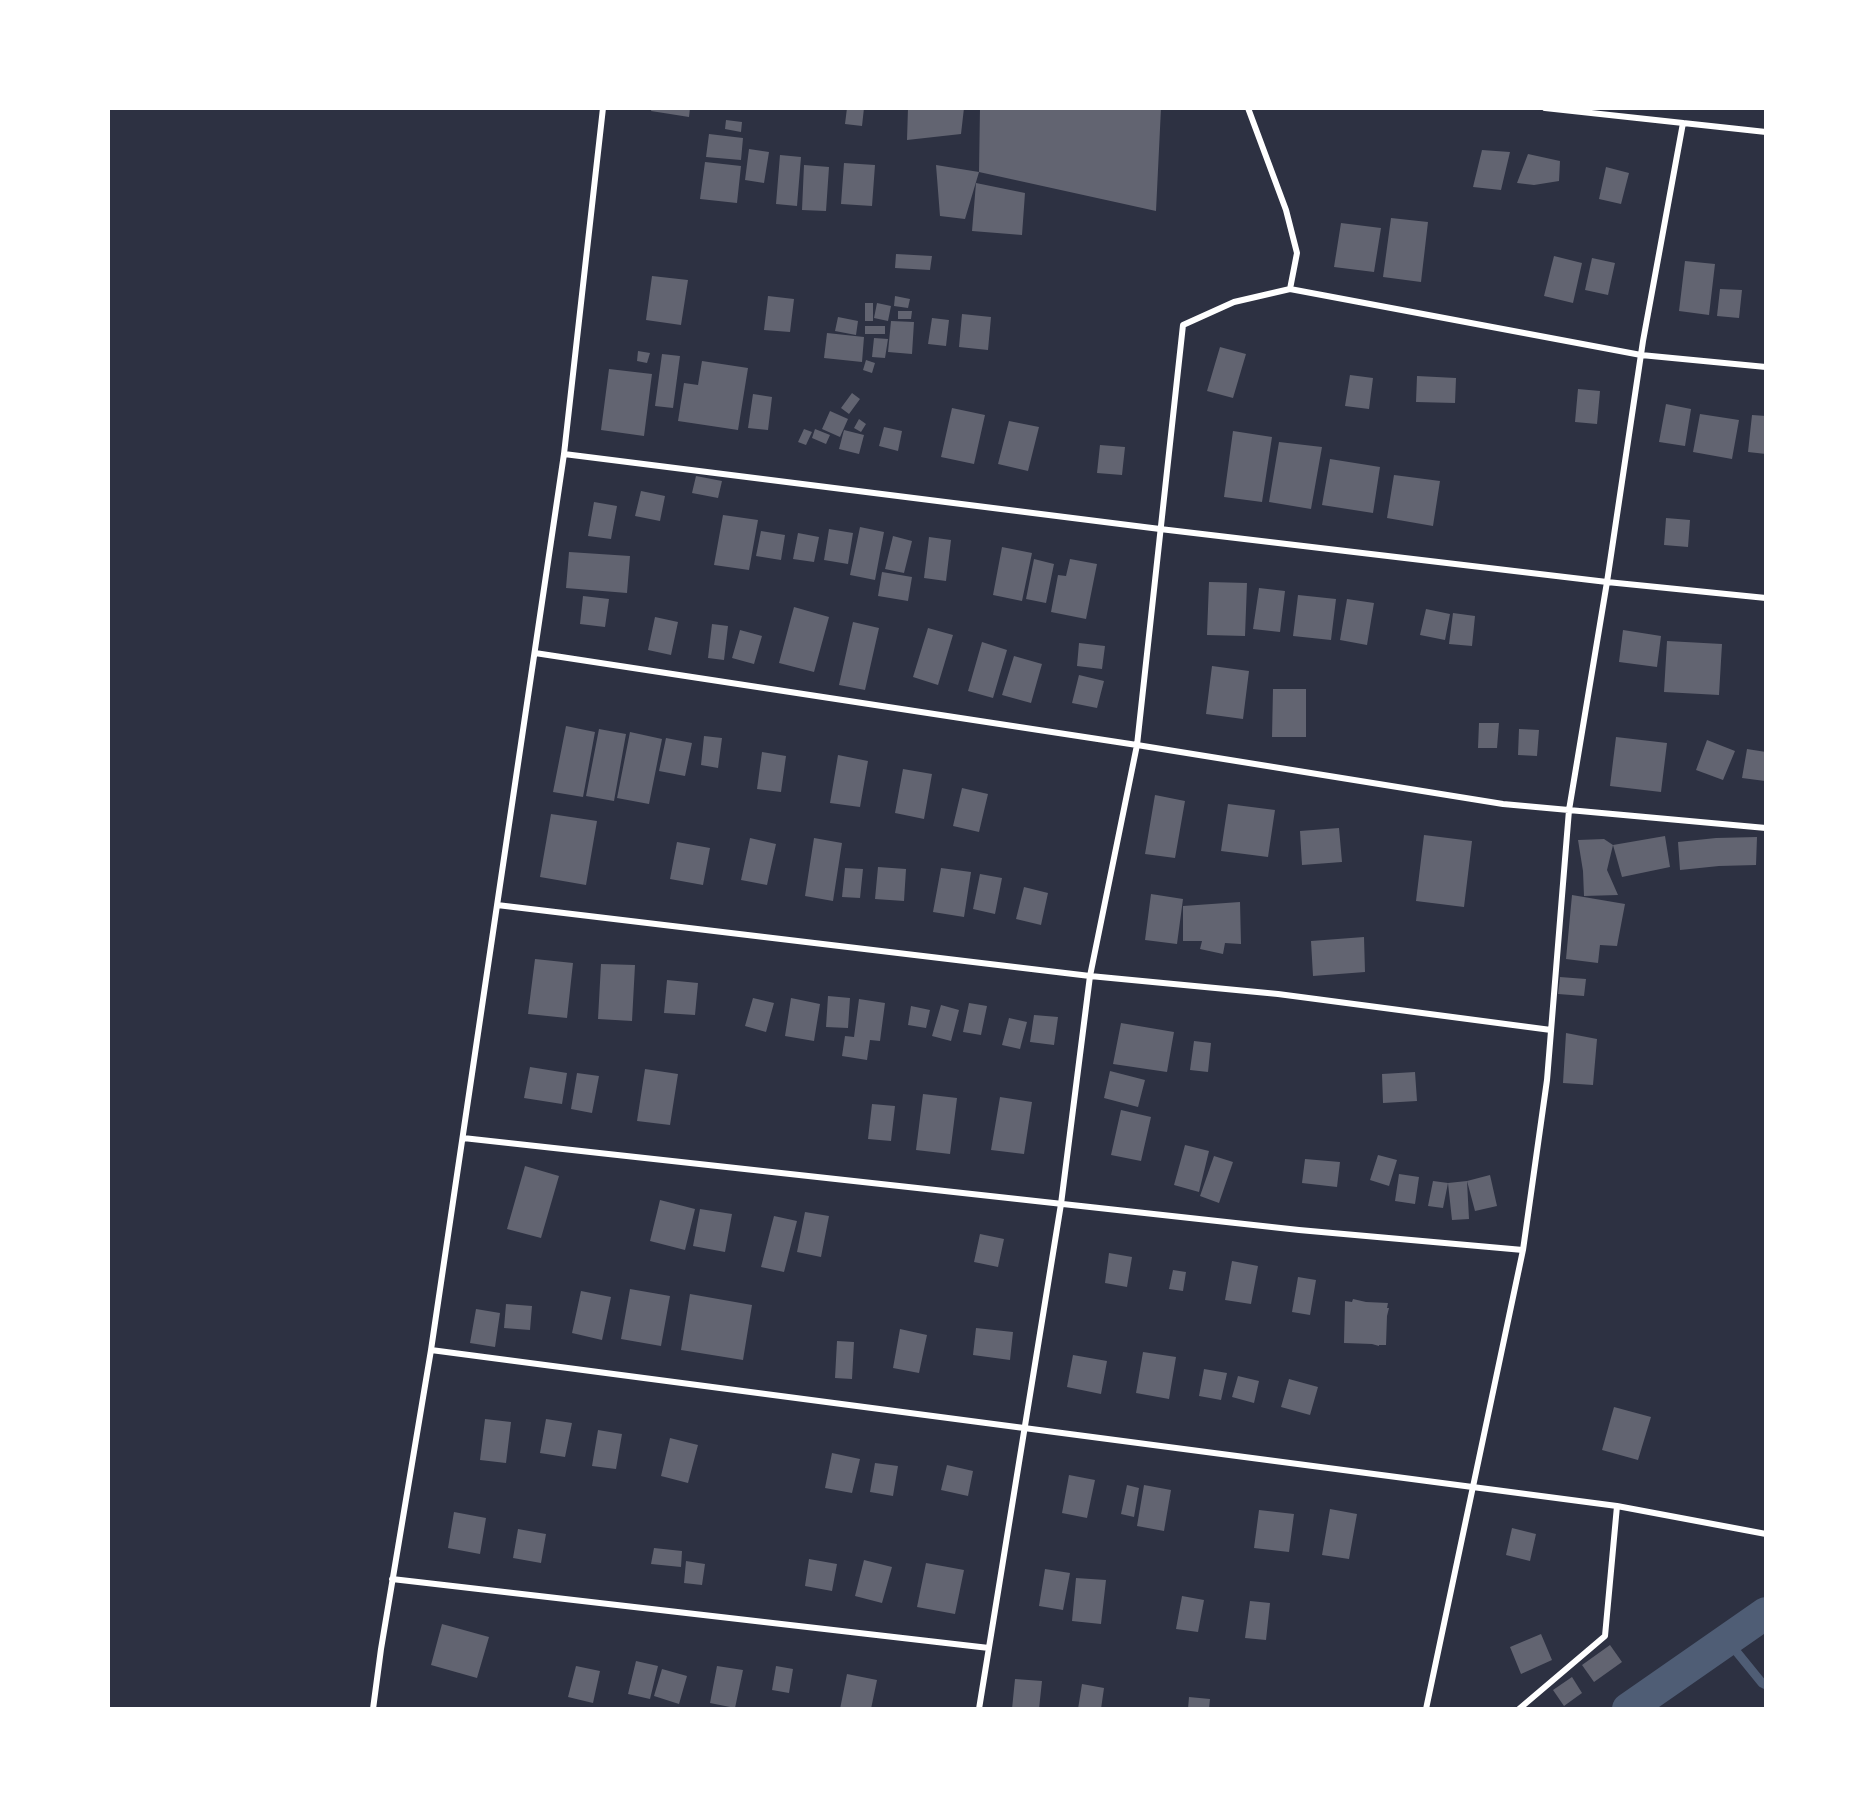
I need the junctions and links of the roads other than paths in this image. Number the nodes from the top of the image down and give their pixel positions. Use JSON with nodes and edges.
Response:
{"nodes":[{"id":1,"x":603,"y":108,"type":"edge"},
{"id":2,"x":1248,"y":108,"type":"edge"},
{"id":3,"x":1545,"y":108,"type":"edge"},
{"id":4,"x":1683,"y":123,"type":"junction"},
{"id":5,"x":1766,"y":132,"type":"edge"},
{"id":6,"x":1290,"y":288,"type":"junction"},
{"id":7,"x":1641,"y":355,"type":"junction"},
{"id":8,"x":1766,"y":367,"type":"edge"},
{"id":9,"x":564,"y":454,"type":"junction"},
{"id":10,"x":1160,"y":529,"type":"junction"},
{"id":11,"x":1607,"y":582,"type":"junction"},
{"id":12,"x":1766,"y":598,"type":"edge"},
{"id":13,"x":535,"y":653,"type":"junction"},
{"id":14,"x":1137,"y":745,"type":"junction"},
{"id":15,"x":1569,"y":810,"type":"junction"},
{"id":16,"x":1766,"y":828,"type":"edge"},
{"id":17,"x":497,"y":905,"type":"junction"},
{"id":18,"x":1090,"y":976,"type":"junction"},
{"id":19,"x":1551,"y":1030,"type":"junction"},
{"id":20,"x":463,"y":1138,"type":"junction"},
{"id":21,"x":1061,"y":1204,"type":"junction"},
{"id":22,"x":1523,"y":1250,"type":"junction"},
{"id":23,"x":431,"y":1350,"type":"junction"},
{"id":24,"x":1025,"y":1428,"type":"junction"},
{"id":25,"x":1472,"y":1487,"type":"junction"},
{"id":26,"x":1617,"y":1506,"type":"junction"},
{"id":27,"x":1766,"y":1534,"type":"edge"},
{"id":28,"x":392,"y":1579,"type":"junction"},
{"id":29,"x":989,"y":1648,"type":"junction"},
{"id":30,"x":373,"y":1709,"type":"edge"},
{"id":31,"x":979,"y":1709,"type":"edge"},
{"id":32,"x":1426,"y":1709,"type":"edge"},
{"id":33,"x":1519,"y":1709,"type":"edge"}],
"edges":[{"from":1,"to":9,"type":"street"},
{"from":2,"to":6,"type":"street"},
{"from":3,"to":4,"type":"street"},
{"from":4,"to":5,"type":"street"},
{"from":4,"to":7,"type":"street"},
{"from":6,"to":7,"type":"street"},
{"from":6,"to":10,"type":"street"},
{"from":7,"to":8,"type":"street"},
{"from":7,"to":11,"type":"street"},
{"from":9,"to":10,"type":"street"},
{"from":9,"to":13,"type":"street"},
{"from":10,"to":11,"type":"street"},
{"from":10,"to":14,"type":"street"},
{"from":11,"to":12,"type":"street"},
{"from":11,"to":15,"type":"street"},
{"from":13,"to":14,"type":"street"},
{"from":13,"to":17,"type":"street"},
{"from":14,"to":15,"type":"street"},
{"from":14,"to":18,"type":"street"},
{"from":15,"to":16,"type":"street"},
{"from":15,"to":19,"type":"street"},
{"from":17,"to":18,"type":"street"},
{"from":17,"to":20,"type":"street"},
{"from":18,"to":19,"type":"street"},
{"from":18,"to":21,"type":"street"},
{"from":19,"to":22,"type":"street"},
{"from":20,"to":21,"type":"street"},
{"from":20,"to":23,"type":"street"},
{"from":21,"to":22,"type":"street"},
{"from":21,"to":24,"type":"street"},
{"from":22,"to":25,"type":"street"},
{"from":23,"to":24,"type":"street"},
{"from":23,"to":28,"type":"street"},
{"from":24,"to":25,"type":"street"},
{"from":24,"to":29,"type":"street"},
{"from":25,"to":26,"type":"street"},
{"from":25,"to":32,"type":"street"},
{"from":26,"to":27,"type":"street"},
{"from":26,"to":33,"type":"street"},
{"from":28,"to":29,"type":"street"},
{"from":28,"to":30,"type":"street"},
{"from":29,"to":31,"type":"street"}]}
